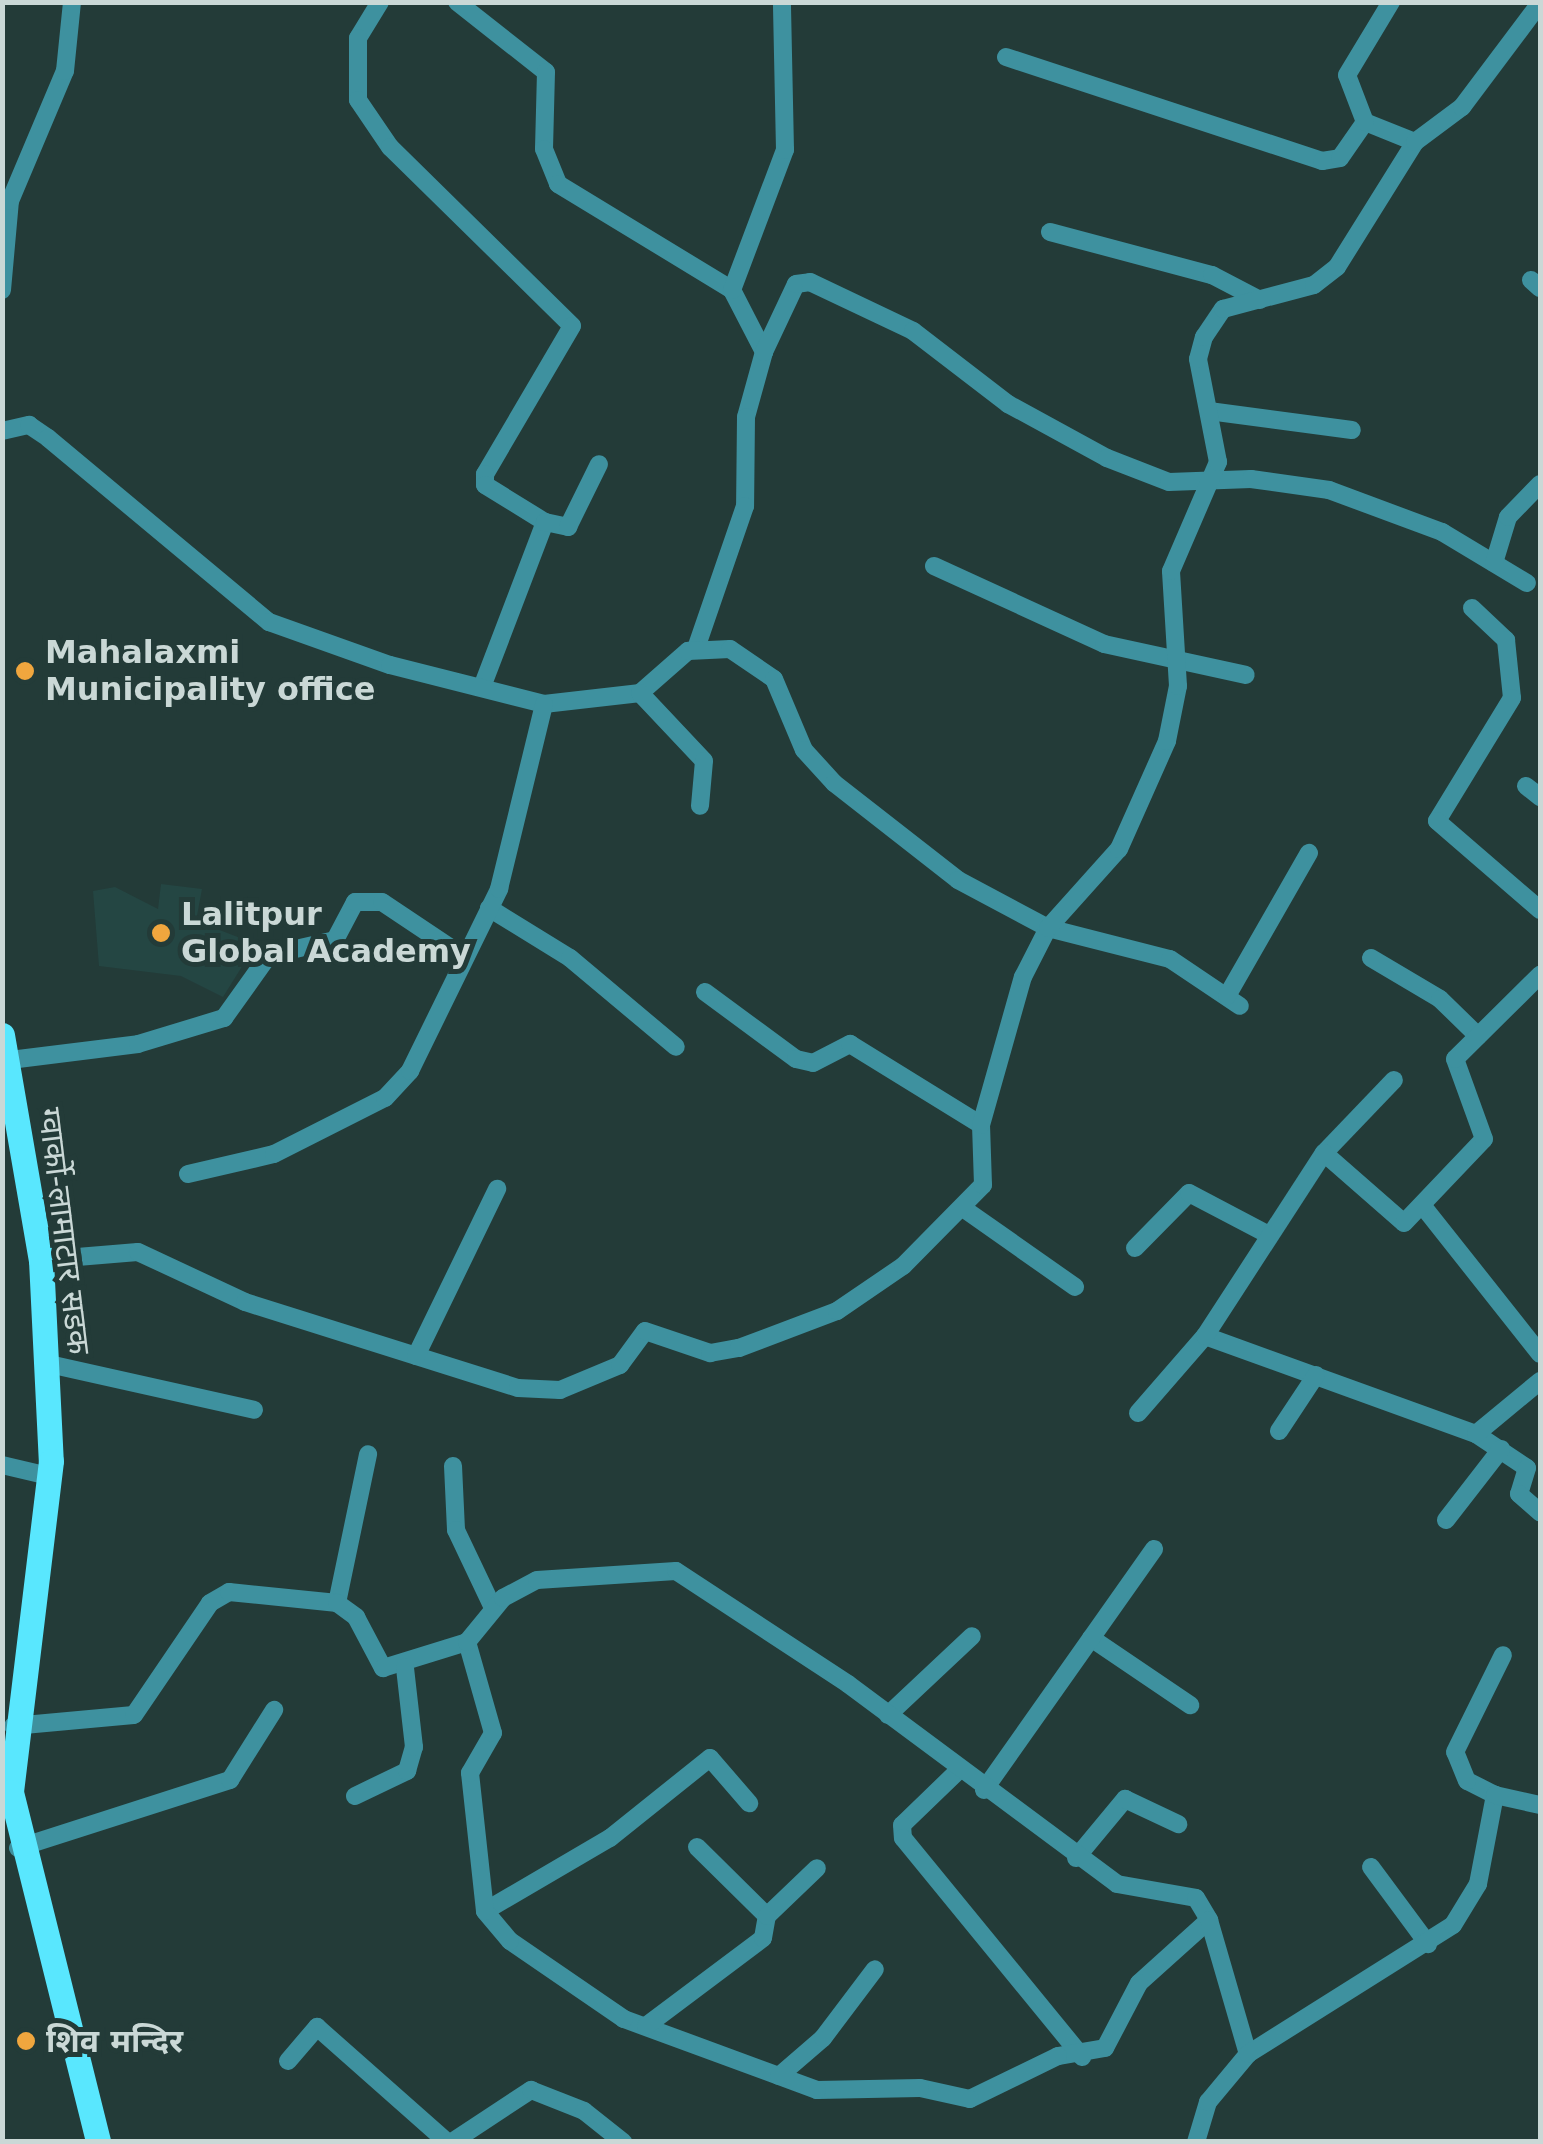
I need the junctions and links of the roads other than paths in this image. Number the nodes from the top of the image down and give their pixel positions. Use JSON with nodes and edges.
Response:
{"nodes":[{"id":1,"x":72,"y":2,"type":"edge"},
{"id":2,"x":380,"y":2,"type":"edge"},
{"id":3,"x":458,"y":2,"type":"edge"},
{"id":4,"x":782,"y":2,"type":"edge"},
{"id":5,"x":1390,"y":2,"type":"edge"},
{"id":6,"x":1540,"y":3,"type":"edge"},
{"id":7,"x":1006,"y":58,"type":"dead end"},
{"id":8,"x":1366,"y":122,"type":"junction"},
{"id":9,"x":1416,"y":142,"type":"junction"},
{"id":10,"x":1050,"y":232,"type":"dead end"},
{"id":11,"x":2,"y":290,"type":"edge"},
{"id":12,"x":732,"y":290,"type":"junction"},
{"id":13,"x":1260,"y":300,"type":"junction"},
{"id":14,"x":764,"y":352,"type":"junction"},
{"id":15,"x":1209,"y":410,"type":"junction"},
{"id":16,"x":1352,"y":430,"type":"dead end"},
{"id":17,"x":2,"y":431,"type":"edge"},
{"id":18,"x":599,"y":464,"type":"dead end"},
{"id":19,"x":1212,"y":484,"type":"junction"},
{"id":20,"x":1540,"y":484,"type":"edge"},
{"id":21,"x":545,"y":522,"type":"junction"},
{"id":22,"x":1494,"y":563,"type":"junction"},
{"id":23,"x":934,"y":566,"type":"dead end"},
{"id":24,"x":1528,"y":583,"type":"dead end"},
{"id":25,"x":1472,"y":608,"type":"dead end"},
{"id":26,"x":696,"y":648,"type":"junction"},
{"id":27,"x":1175,"y":658,"type":"junction"},
{"id":28,"x":1246,"y":676,"type":"dead end"},
{"id":29,"x":483,"y":684,"type":"junction"},
{"id":30,"x":640,"y":693,"type":"junction"},
{"id":31,"x":544,"y":704,"type":"junction"},
{"id":32,"x":700,"y":806,"type":"dead end"},
{"id":33,"x":1309,"y":853,"type":"dead end"},
{"id":34,"x":490,"y":908,"type":"junction"},
{"id":35,"x":1540,"y":910,"type":"edge"},
{"id":36,"x":1048,"y":928,"type":"junction"},
{"id":37,"x":460,"y":954,"type":"junction"},
{"id":38,"x":1370,"y":958,"type":"dead end"},
{"id":39,"x":1540,"y":975,"type":"edge"},
{"id":40,"x":705,"y":992,"type":"dead end"},
{"id":41,"x":1478,"y":1036,"type":"junction"},
{"id":42,"x":676,"y":1046,"type":"dead end"},
{"id":43,"x":4,"y":1052,"type":"edge"},
{"id":44,"x":1394,"y":1080,"type":"dead end"},
{"id":45,"x":982,"y":1124,"type":"junction"},
{"id":46,"x":1324,"y":1153,"type":"junction"},
{"id":47,"x":188,"y":1174,"type":"dead end"},
{"id":48,"x":497,"y":1188,"type":"dead end"},
{"id":49,"x":1422,"y":1205,"type":"junction"},
{"id":50,"x":966,"y":1211,"type":"junction"},
{"id":51,"x":1269,"y":1235,"type":"junction"},
{"id":52,"x":1135,"y":1248,"type":"dead end"},
{"id":53,"x":41,"y":1260,"type":"junction"},
{"id":54,"x":1076,"y":1287,"type":"dead end"},
{"id":55,"x":1205,"y":1336,"type":"junction"},
{"id":56,"x":1540,"y":1354,"type":"edge"},
{"id":57,"x":416,"y":1356,"type":"junction"},
{"id":58,"x":49,"y":1364,"type":"junction"},
{"id":59,"x":1316,"y":1375,"type":"junction"},
{"id":60,"x":1540,"y":1381,"type":"edge"},
{"id":61,"x":254,"y":1410,"type":"dead end"},
{"id":62,"x":1138,"y":1413,"type":"dead end"},
{"id":63,"x":1279,"y":1431,"type":"dead end"},
{"id":64,"x":1476,"y":1434,"type":"junction"},
{"id":65,"x":1501,"y":1448,"type":"junction"},
{"id":66,"x":368,"y":1454,"type":"dead end"},
{"id":67,"x":2,"y":1465,"type":"edge"},
{"id":68,"x":453,"y":1466,"type":"dead end"},
{"id":69,"x":49,"y":1476,"type":"junction"},
{"id":70,"x":1540,"y":1512,"type":"edge"},
{"id":71,"x":1446,"y":1520,"type":"dead end"},
{"id":72,"x":1154,"y":1548,"type":"dead end"},
{"id":73,"x":337,"y":1603,"type":"junction"},
{"id":74,"x":493,"y":1608,"type":"junction"},
{"id":75,"x":972,"y":1636,"type":"dead end"},
{"id":76,"x":1091,"y":1638,"type":"junction"},
{"id":77,"x":468,"y":1642,"type":"junction"},
{"id":78,"x":1503,"y":1655,"type":"dead end"},
{"id":79,"x":404,"y":1668,"type":"junction"},
{"id":80,"x":1190,"y":1705,"type":"dead end"},
{"id":81,"x":274,"y":1710,"type":"dead end"},
{"id":82,"x":888,"y":1715,"type":"junction"},
{"id":83,"x":13,"y":1726,"type":"junction"},
{"id":84,"x":959,"y":1770,"type":"junction"},
{"id":85,"x":984,"y":1790,"type":"junction"},
{"id":86,"x":1494,"y":1795,"type":"junction"},
{"id":87,"x":355,"y":1796,"type":"dead end"},
{"id":88,"x":749,"y":1802,"type":"dead end"},
{"id":89,"x":1540,"y":1805,"type":"edge"},
{"id":90,"x":1178,"y":1824,"type":"dead end"},
{"id":91,"x":12,"y":1834,"type":"edge"},
{"id":92,"x":696,"y":1847,"type":"dead end"},
{"id":93,"x":1076,"y":1858,"type":"junction"},
{"id":94,"x":1371,"y":1867,"type":"dead end"},
{"id":95,"x":817,"y":1868,"type":"dead end"},
{"id":96,"x":485,"y":1911,"type":"junction"},
{"id":97,"x":767,"y":1916,"type":"junction"},
{"id":98,"x":1209,"y":1920,"type":"junction"},
{"id":99,"x":1428,"y":1944,"type":"junction"},
{"id":100,"x":875,"y":1969,"type":"dead end"},
{"id":101,"x":646,"y":2026,"type":"junction"},
{"id":102,"x":1248,"y":2054,"type":"junction"},
{"id":103,"x":1082,"y":2057,"type":"junction"},
{"id":104,"x":288,"y":2060,"type":"dead end"},
{"id":105,"x":778,"y":2076,"type":"junction"},
{"id":106,"x":98,"y":2142,"type":"edge"},
{"id":107,"x":449,"y":2142,"type":"edge"},
{"id":108,"x":623,"y":2142,"type":"edge"},
{"id":109,"x":1196,"y":2142,"type":"edge"}],
"edges":[{"from":1,"to":11,"type":"street"},
{"from":2,"to":21,"type":"street"},
{"from":3,"to":12,"type":"street"},
{"from":4,"to":12,"type":"street"},
{"from":5,"to":8,"type":"street"},
{"from":6,"to":9,"type":"street"},
{"from":7,"to":8,"type":"street"},
{"from":8,"to":9,"type":"street"},
{"from":9,"to":13,"type":"street"},
{"from":10,"to":13,"type":"street"},
{"from":12,"to":14,"type":"street"},
{"from":13,"to":15,"type":"street"},
{"from":14,"to":19,"type":"street"},
{"from":14,"to":26,"type":"street"},
{"from":15,"to":16,"type":"street"},
{"from":15,"to":19,"type":"street"},
{"from":17,"to":29,"type":"street"},
{"from":18,"to":21,"type":"street"},
{"from":19,"to":22,"type":"street"},
{"from":19,"to":27,"type":"street"},
{"from":20,"to":22,"type":"street"},
{"from":21,"to":29,"type":"street"},
{"from":22,"to":24,"type":"street"},
{"from":23,"to":27,"type":"street"},
{"from":25,"to":35,"type":"street"},
{"from":26,"to":30,"type":"street"},
{"from":26,"to":36,"type":"street"},
{"from":27,"to":28,"type":"street"},
{"from":27,"to":36,"type":"street"},
{"from":29,"to":31,"type":"street"},
{"from":30,"to":31,"type":"street"},
{"from":30,"to":32,"type":"street"},
{"from":31,"to":34,"type":"street"},
{"from":33,"to":36,"type":"street"},
{"from":34,"to":37,"type":"street"},
{"from":34,"to":42,"type":"street"},
{"from":36,"to":45,"type":"street"},
{"from":37,"to":43,"type":"street"},
{"from":37,"to":47,"type":"street"},
{"from":38,"to":41,"type":"street"},
{"from":39,"to":41,"type":"street"},
{"from":40,"to":45,"type":"street"},
{"from":41,"to":49,"type":"street"},
{"from":43,"to":53,"type":"main road","name":"ग्वार्को-लामाटार सडक"},
{"from":44,"to":46,"type":"street"},
{"from":45,"to":50,"type":"street"},
{"from":46,"to":49,"type":"street"},
{"from":46,"to":51,"type":"street"},
{"from":48,"to":57,"type":"street"},
{"from":49,"to":56,"type":"street"},
{"from":50,"to":54,"type":"street"},
{"from":50,"to":57,"type":"street"},
{"from":51,"to":52,"type":"street"},
{"from":51,"to":55,"type":"street"},
{"from":53,"to":57,"type":"street"},
{"from":53,"to":58,"type":"main road","name":"ग्वार्को-लामाटार सडक"},
{"from":55,"to":59,"type":"street"},
{"from":55,"to":62,"type":"street"},
{"from":58,"to":61,"type":"street"},
{"from":58,"to":69,"type":"main road","name":"ग्वार्को-लामाटार सडक"},
{"from":59,"to":63,"type":"street"},
{"from":59,"to":64,"type":"street"},
{"from":60,"to":64,"type":"street"},
{"from":64,"to":65,"type":"street"},
{"from":65,"to":70,"type":"street"},
{"from":65,"to":71,"type":"street"},
{"from":66,"to":73,"type":"street"},
{"from":67,"to":69,"type":"street"},
{"from":68,"to":74,"type":"street"},
{"from":69,"to":83,"type":"main road","name":"ग्वार्को-लामाटार सडक"},
{"from":72,"to":76,"type":"street"},
{"from":73,"to":79,"type":"street"},
{"from":73,"to":83,"type":"street"},
{"from":74,"to":77,"type":"street"},
{"from":74,"to":82,"type":"street"},
{"from":75,"to":82,"type":"street"},
{"from":76,"to":80,"type":"street"},
{"from":76,"to":85,"type":"street"},
{"from":77,"to":79,"type":"street"},
{"from":77,"to":96,"type":"street"},
{"from":78,"to":86,"type":"street"},
{"from":79,"to":87,"type":"street"},
{"from":81,"to":91,"type":"street"},
{"from":82,"to":84,"type":"street"},
{"from":83,"to":91,"type":"main road","name":"ग्वार्को-लामाटार सडक"},
{"from":84,"to":85,"type":"street"},
{"from":84,"to":103,"type":"street"},
{"from":85,"to":93,"type":"street"},
{"from":86,"to":89,"type":"street"},
{"from":86,"to":99,"type":"street"},
{"from":88,"to":96,"type":"street"},
{"from":90,"to":93,"type":"street"},
{"from":91,"to":106,"type":"main road","name":"ग्वार्को-लामाटार सडक"},
{"from":92,"to":97,"type":"street"},
{"from":93,"to":98,"type":"street"},
{"from":94,"to":99,"type":"street"},
{"from":95,"to":97,"type":"street"},
{"from":96,"to":101,"type":"street"},
{"from":97,"to":101,"type":"street"},
{"from":98,"to":102,"type":"street"},
{"from":98,"to":103,"type":"street"},
{"from":99,"to":102,"type":"street"},
{"from":100,"to":105,"type":"street"},
{"from":101,"to":105,"type":"street"},
{"from":102,"to":109,"type":"street"},
{"from":103,"to":105,"type":"street"},
{"from":104,"to":107,"type":"street"},
{"from":107,"to":108,"type":"street"}]}
